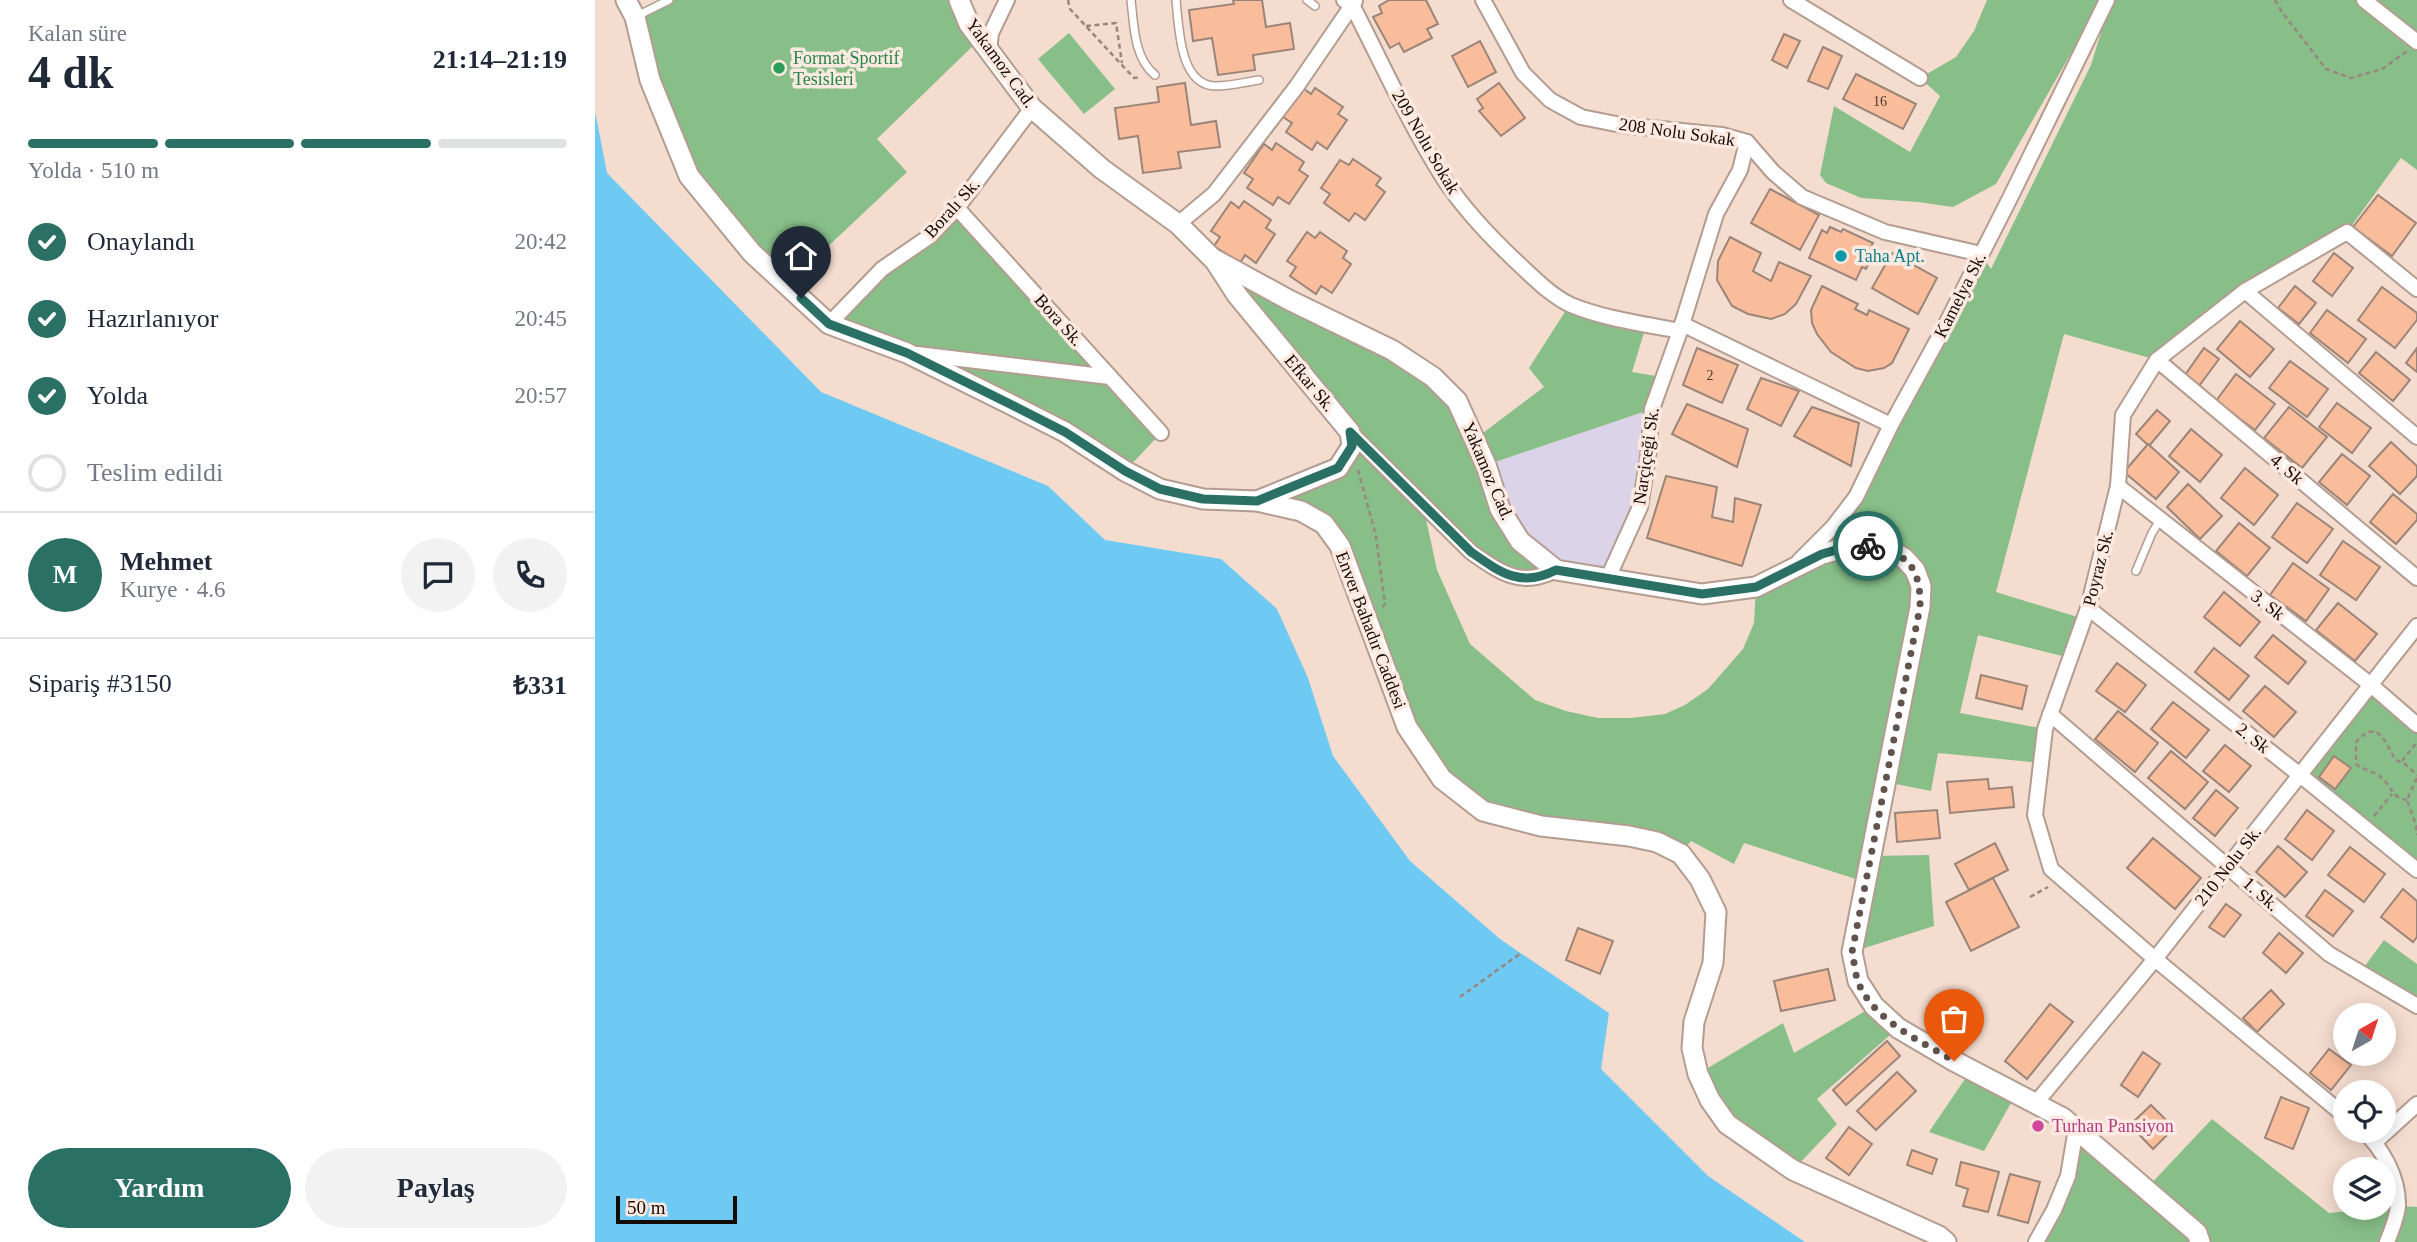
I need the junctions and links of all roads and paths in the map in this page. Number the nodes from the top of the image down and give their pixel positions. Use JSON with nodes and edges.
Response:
{"nodes":[{"id":1,"x":669,"y":0,"type":"edge"},
{"id":2,"x":959,"y":0,"type":"edge"},
{"id":3,"x":1007,"y":0,"type":"edge"},
{"id":4,"x":1068,"y":0,"type":"edge"},
{"id":5,"x":1132,"y":0,"type":"edge"},
{"id":6,"x":1176,"y":0,"type":"edge"},
{"id":7,"x":1307,"y":0,"type":"edge"},
{"id":8,"x":1483,"y":0,"type":"edge"},
{"id":9,"x":1791,"y":0,"type":"edge"},
{"id":10,"x":2107,"y":0,"type":"edge"},
{"id":11,"x":2275,"y":0,"type":"edge"},
{"id":12,"x":2364,"y":0,"type":"edge"},
{"id":13,"x":1351,"y":2,"type":"edge"},
{"id":14,"x":1314,"y":6,"type":"dead end"},
{"id":15,"x":631,"y":9,"type":"edge"},
{"id":16,"x":1086,"y":26,"type":"junction"},
{"id":17,"x":2413,"y":46,"type":"edge"},
{"id":18,"x":989,"y":51,"type":"junction"},
{"id":19,"x":1123,"y":66,"type":"junction"},
{"id":20,"x":1155,"y":75,"type":"joint"},
{"id":21,"x":1920,"y":78,"type":"dead end"},
{"id":22,"x":1259,"y":80,"type":"dead end"},
{"id":23,"x":1032,"y":108,"type":"junction"},
{"id":24,"x":1747,"y":142,"type":"junction"},
{"id":25,"x":957,"y":208,"type":"junction"},
{"id":26,"x":1178,"y":224,"type":"junction"},
{"id":27,"x":1981,"y":254,"type":"junction"},
{"id":28,"x":1212,"y":257,"type":"junction"},
{"id":29,"x":2417,"y":289,"type":"edge"},
{"id":30,"x":2245,"y":291,"type":"junction"},
{"id":31,"x":829,"y":324,"type":"junction"},
{"id":32,"x":1681,"y":327,"type":"junction"},
{"id":33,"x":907,"y":353,"type":"junction"},
{"id":34,"x":2157,"y":360,"type":"junction"},
{"id":35,"x":1110,"y":377,"type":"junction"},
{"id":36,"x":1891,"y":425,"type":"junction"},
{"id":37,"x":1161,"y":433,"type":"dead end"},
{"id":38,"x":2417,"y":437,"type":"edge"},
{"id":39,"x":1351,"y":439,"type":"junction"},
{"id":40,"x":2118,"y":486,"type":"junction"},
{"id":41,"x":1257,"y":501,"type":"junction"},
{"id":42,"x":2160,"y":520,"type":"junction"},
{"id":43,"x":1556,"y":570,"type":"junction"},
{"id":44,"x":2136,"y":571,"type":"dead end"},
{"id":45,"x":1788,"y":572,"type":"junction"},
{"id":46,"x":1608,"y":578,"type":"junction"},
{"id":47,"x":2417,"y":578,"type":"edge"},
{"id":48,"x":2088,"y":608,"type":"junction"},
{"id":49,"x":1366,"y":616,"type":"junction"},
{"id":50,"x":2417,"y":626,"type":"edge"},
{"id":51,"x":2371,"y":685,"type":"junction"},
{"id":52,"x":2050,"y":714,"type":"junction"},
{"id":53,"x":2417,"y":725,"type":"edge"},
{"id":54,"x":2417,"y":742,"type":"edge"},
{"id":55,"x":2401,"y":762,"type":"junction"},
{"id":56,"x":2300,"y":775,"type":"junction"},
{"id":57,"x":2417,"y":777,"type":"edge"},
{"id":58,"x":2392,"y":794,"type":"junction"},
{"id":59,"x":2407,"y":800,"type":"junction"},
{"id":60,"x":2365,"y":826,"type":"junction"},
{"id":61,"x":2417,"y":835,"type":"edge"},
{"id":62,"x":2228,"y":866,"type":"junction"},
{"id":63,"x":2417,"y":870,"type":"edge"},
{"id":64,"x":2063,"y":879,"type":"junction"},
{"id":65,"x":2030,"y":897,"type":"dead end"},
{"id":66,"x":1521,"y":953,"type":"dead end"},
{"id":67,"x":2155,"y":959,"type":"junction"},
{"id":68,"x":1460,"y":997,"type":"dead end"},
{"id":69,"x":2417,"y":1006,"type":"edge"},
{"id":70,"x":2035,"y":1104,"type":"junction"},
{"id":71,"x":2417,"y":1104,"type":"edge"},
{"id":72,"x":2333,"y":1106,"type":"edge"},
{"id":73,"x":2396,"y":1123,"type":"edge"},
{"id":74,"x":2076,"y":1129,"type":"junction"},
{"id":75,"x":2376,"y":1143,"type":"edge"},
{"id":76,"x":1946,"y":1242,"type":"edge"},
{"id":77,"x":2036,"y":1242,"type":"edge"},
{"id":78,"x":2200,"y":1242,"type":"edge"},
{"id":79,"x":2387,"y":1242,"type":"edge"}],
"edges":[{"from":1,"to":15,"type":"lane"},
{"from":2,"to":18,"type":"street","name":"Yakamoz Cad."},
{"from":3,"to":18,"type":"street"},
{"from":4,"to":16,"type":"path"},
{"from":5,"to":20,"type":"lane"},
{"from":6,"to":22,"type":"lane"},
{"from":7,"to":14,"type":"lane"},
{"from":8,"to":24,"type":"street","name":"208 Nolu Sokak"},
{"from":9,"to":21,"type":"street"},
{"from":10,"to":27,"type":"street","name":"Kamelya Sk."},
{"from":11,"to":17,"type":"path"},
{"from":12,"to":17,"type":"street"},
{"from":13,"to":26,"type":"street"},
{"from":13,"to":32,"type":"street","name":"209 Nolu Sokak"},
{"from":15,"to":31,"type":"street","name":"Enver Bahadır Caddesi"},
{"from":16,"to":19,"type":"path"},
{"from":16,"to":19,"type":"path"},
{"from":18,"to":23,"type":"street","name":"Yakamoz Cad."},
{"from":19,"to":20,"type":"path"},
{"from":23,"to":25,"type":"street","name":"Boralı Sk."},
{"from":23,"to":26,"type":"street","name":"Yakamoz Cad."},
{"from":24,"to":27,"type":"street","name":"208 Nolu Sokak"},
{"from":24,"to":32,"type":"street"},
{"from":25,"to":31,"type":"street","name":"Boralı Sk."},
{"from":25,"to":35,"type":"street","name":"Bora Sk."},
{"from":26,"to":28,"type":"street","name":"Yakamoz Cad."},
{"from":27,"to":36,"type":"street","name":"Kamelya Sk."},
{"from":28,"to":39,"type":"street","name":"Efkar Sk."},
{"from":28,"to":43,"type":"street","name":"Yakamoz Cad."},
{"from":29,"to":30,"type":"street","name":"Poyraz Sk."},
{"from":30,"to":34,"type":"street","name":"Poyraz Sk."},
{"from":30,"to":38,"type":"street"},
{"from":31,"to":33,"type":"street","name":"Enver Bahadır Caddesi"},
{"from":32,"to":36,"type":"street","name":"209 Nolu Sokak"},
{"from":32,"to":46,"type":"street","name":"Narçiçeği Sk."},
{"from":33,"to":35,"type":"street"},
{"from":33,"to":41,"type":"street","name":"Enver Bahadır Caddesi"},
{"from":34,"to":40,"type":"street","name":"Poyraz Sk."},
{"from":34,"to":47,"type":"street","name":"4. Sk"},
{"from":35,"to":37,"type":"street","name":"Bora Sk."},
{"from":36,"to":45,"type":"street","name":"Kamelya Sk."},
{"from":39,"to":41,"type":"street"},
{"from":39,"to":43,"type":"street","name":"Efkar Sk."},
{"from":39,"to":49,"type":"path"},
{"from":40,"to":42,"type":"street","name":"3. Sk"},
{"from":40,"to":48,"type":"street","name":"Poyraz Sk."},
{"from":41,"to":49,"type":"street","name":"Enver Bahadır Caddesi"},
{"from":42,"to":44,"type":"lane"},
{"from":42,"to":51,"type":"street","name":"3. Sk"},
{"from":43,"to":46,"type":"street"},
{"from":45,"to":46,"type":"street"},
{"from":45,"to":70,"type":"street"},
{"from":48,"to":52,"type":"street","name":"Poyraz Sk."},
{"from":48,"to":56,"type":"street","name":"2. Sk"},
{"from":49,"to":76,"type":"street","name":"Enver Bahadır Caddesi"},
{"from":50,"to":51,"type":"street","name":"210 Nolu Sk."},
{"from":51,"to":53,"type":"street","name":"3. Sk"},
{"from":51,"to":56,"type":"street","name":"210 Nolu Sk."},
{"from":52,"to":62,"type":"street","name":"1. Sk."},
{"from":52,"to":64,"type":"street","name":"Poyraz Sk."},
{"from":54,"to":55,"type":"path"},
{"from":55,"to":57,"type":"path"},
{"from":55,"to":58,"type":"path"},
{"from":56,"to":60,"type":"street","name":"2. Sk"},
{"from":56,"to":62,"type":"street","name":"210 Nolu Sk."},
{"from":57,"to":59,"type":"path"},
{"from":58,"to":59,"type":"path"},
{"from":58,"to":60,"type":"path"},
{"from":59,"to":61,"type":"path"},
{"from":60,"to":63,"type":"street","name":"2. Sk"},
{"from":62,"to":67,"type":"street","name":"210 Nolu Sk."},
{"from":62,"to":69,"type":"street","name":"1. Sk."},
{"from":64,"to":65,"type":"path"},
{"from":64,"to":67,"type":"street","name":"Poyraz Sk."},
{"from":66,"to":68,"type":"path"},
{"from":67,"to":70,"type":"street","name":"210 Nolu Sk."},
{"from":67,"to":72,"type":"street","name":"Poyraz Sk."},
{"from":70,"to":74,"type":"street"},
{"from":71,"to":73,"type":"street"},
{"from":74,"to":77,"type":"street"},
{"from":74,"to":78,"type":"street"},
{"from":75,"to":79,"type":"street"}]}
